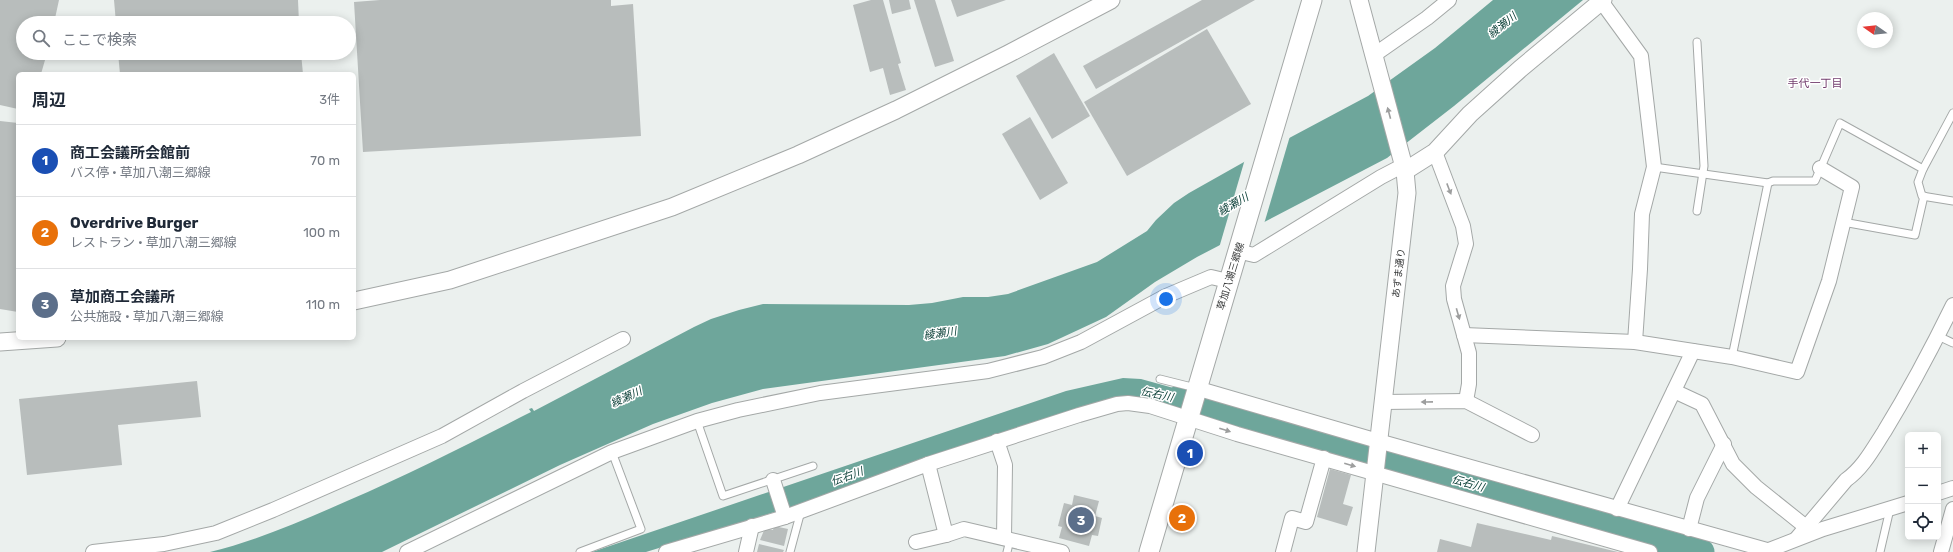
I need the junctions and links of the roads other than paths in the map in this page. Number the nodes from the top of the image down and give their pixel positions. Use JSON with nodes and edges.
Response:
{"nodes":[{"id":1,"x":1109,"y":0,"type":"edge"},
{"id":2,"x":1312,"y":0,"type":"edge"},
{"id":3,"x":1359,"y":0,"type":"edge"},
{"id":4,"x":1449,"y":0,"type":"edge"},
{"id":5,"x":1602,"y":1,"type":"edge"},
{"id":6,"x":1697,"y":42,"type":"dead end"},
{"id":7,"x":1376,"y":63,"type":"junction"},
{"id":8,"x":1953,"y":113,"type":"edge"},
{"id":9,"x":1435,"y":152,"type":"junction"},
{"id":10,"x":1403,"y":162,"type":"junction"},
{"id":11,"x":1654,"y":167,"type":"junction"},
{"id":12,"x":1820,"y":168,"type":"junction"},
{"id":13,"x":1923,"y":169,"type":"junction"},
{"id":14,"x":1702,"y":175,"type":"junction"},
{"id":15,"x":1768,"y":183,"type":"junction"},
{"id":16,"x":1924,"y":196,"type":"junction"},
{"id":17,"x":1953,"y":201,"type":"edge"},
{"id":18,"x":1697,"y":210,"type":"dead end"},
{"id":19,"x":1843,"y":222,"type":"junction"},
{"id":20,"x":1236,"y":254,"type":"junction"},
{"id":21,"x":1228,"y":282,"type":"junction"},
{"id":22,"x":356,"y":301,"type":"edge"},
{"id":23,"x":1953,"y":305,"type":"edge"},
{"id":24,"x":1464,"y":335,"type":"junction"},
{"id":25,"x":1938,"y":336,"type":"junction"},
{"id":26,"x":28,"y":340,"type":"edge"},
{"id":27,"x":624,"y":340,"type":"dead end"},
{"id":28,"x":0,"y":342,"type":"edge"},
{"id":29,"x":1635,"y":342,"type":"junction"},
{"id":30,"x":1953,"y":343,"type":"edge"},
{"id":31,"x":1693,"y":351,"type":"junction"},
{"id":32,"x":1732,"y":357,"type":"junction"},
{"id":33,"x":1160,"y":379,"type":"dead end"},
{"id":34,"x":1196,"y":390,"type":"junction"},
{"id":35,"x":1674,"y":391,"type":"junction"},
{"id":36,"x":1466,"y":401,"type":"junction"},
{"id":37,"x":1383,"y":402,"type":"junction"},
{"id":38,"x":1188,"y":416,"type":"junction"},
{"id":39,"x":697,"y":421,"type":"junction"},
{"id":40,"x":1532,"y":435,"type":"dead end"},
{"id":41,"x":997,"y":441,"type":"junction"},
{"id":42,"x":1378,"y":443,"type":"junction"},
{"id":43,"x":1724,"y":444,"type":"junction"},
{"id":44,"x":612,"y":452,"type":"junction"},
{"id":45,"x":1324,"y":458,"type":"junction"},
{"id":46,"x":928,"y":464,"type":"junction"},
{"id":47,"x":813,"y":466,"type":"dead end"},
{"id":48,"x":1374,"y":470,"type":"junction"},
{"id":49,"x":774,"y":483,"type":"junction"},
{"id":50,"x":1953,"y":488,"type":"edge"},
{"id":51,"x":1941,"y":492,"type":"edge"},
{"id":52,"x":1905,"y":504,"type":"edge"},
{"id":53,"x":1617,"y":509,"type":"junction"},
{"id":54,"x":1890,"y":509,"type":"junction"},
{"id":55,"x":1953,"y":509,"type":"edge"},
{"id":56,"x":801,"y":511,"type":"junction"},
{"id":57,"x":784,"y":514,"type":"junction"},
{"id":58,"x":752,"y":526,"type":"junction"},
{"id":59,"x":1806,"y":527,"type":"junction"},
{"id":60,"x":1689,"y":529,"type":"junction"},
{"id":61,"x":946,"y":535,"type":"junction"},
{"id":62,"x":1797,"y":538,"type":"junction"},
{"id":63,"x":916,"y":542,"type":"dead end"},
{"id":64,"x":1007,"y":543,"type":"edge"},
{"id":65,"x":1772,"y":551,"type":"edge"},
{"id":66,"x":93,"y":552,"type":"edge"},
{"id":67,"x":407,"y":552,"type":"edge"},
{"id":68,"x":580,"y":552,"type":"edge"},
{"id":69,"x":666,"y":552,"type":"edge"},
{"id":70,"x":746,"y":552,"type":"edge"},
{"id":71,"x":790,"y":552,"type":"edge"},
{"id":72,"x":1062,"y":552,"type":"edge"},
{"id":73,"x":1148,"y":552,"type":"edge"},
{"id":74,"x":1284,"y":552,"type":"edge"},
{"id":75,"x":1366,"y":552,"type":"edge"},
{"id":76,"x":1650,"y":552,"type":"edge"},
{"id":77,"x":1880,"y":552,"type":"edge"},
{"id":78,"x":1941,"y":552,"type":"edge"}],
"edges":[{"from":1,"to":22,"type":"street"},
{"from":2,"to":20,"type":"main road","name":"草加八潮三郷線"},
{"from":3,"to":7,"type":"street","name":"あずま通り"},
{"from":4,"to":7,"type":"street"},
{"from":5,"to":9,"type":"street"},
{"from":5,"to":11,"type":"street"},
{"from":6,"to":14,"type":"lane"},
{"from":10,"to":7,"type":"street","name":"あずま通り","one_way":true},
{"from":8,"to":13,"type":"lane"},
{"from":9,"to":10,"type":"street"},
{"from":9,"to":24,"type":"street","one_way":true},
{"from":10,"to":20,"type":"street"},
{"from":10,"to":37,"type":"street","name":"あずま通り"},
{"from":11,"to":14,"type":"lane"},
{"from":11,"to":29,"type":"street"},
{"from":12,"to":13,"type":"lane"},
{"from":12,"to":15,"type":"lane"},
{"from":12,"to":19,"type":"street"},
{"from":13,"to":16,"type":"lane"},
{"from":14,"to":15,"type":"lane"},
{"from":14,"to":18,"type":"lane"},
{"from":15,"to":32,"type":"lane"},
{"from":16,"to":17,"type":"lane"},
{"from":16,"to":19,"type":"lane"},
{"from":19,"to":32,"type":"street"},
{"from":20,"to":21,"type":"main road","name":"草加八潮三郷線"},
{"from":21,"to":34,"type":"main road","name":"草加八潮三郷線"},
{"from":21,"to":39,"type":"street"},
{"from":23,"to":25,"type":"street"},
{"from":24,"to":29,"type":"street"},
{"from":24,"to":36,"type":"street"},
{"from":25,"to":30,"type":"lane"},
{"from":25,"to":59,"type":"street"},
{"from":26,"to":28,"type":"street"},
{"from":27,"to":66,"type":"street"},
{"from":29,"to":31,"type":"street"},
{"from":31,"to":32,"type":"street"},
{"from":31,"to":35,"type":"street"},
{"from":33,"to":34,"type":"lane"},
{"from":34,"to":38,"type":"main road","name":"草加八潮三郷線"},
{"from":34,"to":42,"type":"street"},
{"from":35,"to":43,"type":"street"},
{"from":35,"to":53,"type":"street"},
{"from":36,"to":37,"type":"street","one_way":true},
{"from":36,"to":40,"type":"street"},
{"from":37,"to":42,"type":"street","name":"あずま通り"},
{"from":38,"to":41,"type":"street"},
{"from":38,"to":45,"type":"street","one_way":true},
{"from":38,"to":73,"type":"main road","name":"草加八潮三郷線"},
{"from":39,"to":44,"type":"street"},
{"from":39,"to":49,"type":"lane"},
{"from":41,"to":46,"type":"street"},
{"from":41,"to":64,"type":"street"},
{"from":42,"to":48,"type":"street","name":"あずま通り"},
{"from":42,"to":53,"type":"street"},
{"from":43,"to":59,"type":"street"},
{"from":43,"to":60,"type":"street"},
{"from":44,"to":67,"type":"street"},
{"from":44,"to":68,"type":"lane"},
{"from":45,"to":48,"type":"street","one_way":true},
{"from":45,"to":74,"type":"street"},
{"from":46,"to":56,"type":"street"},
{"from":46,"to":61,"type":"street"},
{"from":47,"to":49,"type":"lane"},
{"from":48,"to":75,"type":"street","name":"あずま通り"},
{"from":48,"to":76,"type":"street"},
{"from":49,"to":57,"type":"street"},
{"from":50,"to":51,"type":"street"},
{"from":52,"to":54,"type":"street"},
{"from":53,"to":60,"type":"street"},
{"from":54,"to":62,"type":"street"},
{"from":54,"to":77,"type":"lane"},
{"from":55,"to":78,"type":"street"},
{"from":56,"to":57,"type":"street"},
{"from":56,"to":71,"type":"lane"},
{"from":57,"to":58,"type":"street"},
{"from":58,"to":69,"type":"street"},
{"from":58,"to":70,"type":"street"},
{"from":59,"to":62,"type":"street"},
{"from":60,"to":65,"type":"street"},
{"from":61,"to":63,"type":"street"},
{"from":61,"to":64,"type":"street"},
{"from":62,"to":65,"type":"street"},
{"from":64,"to":72,"type":"street"}]}
